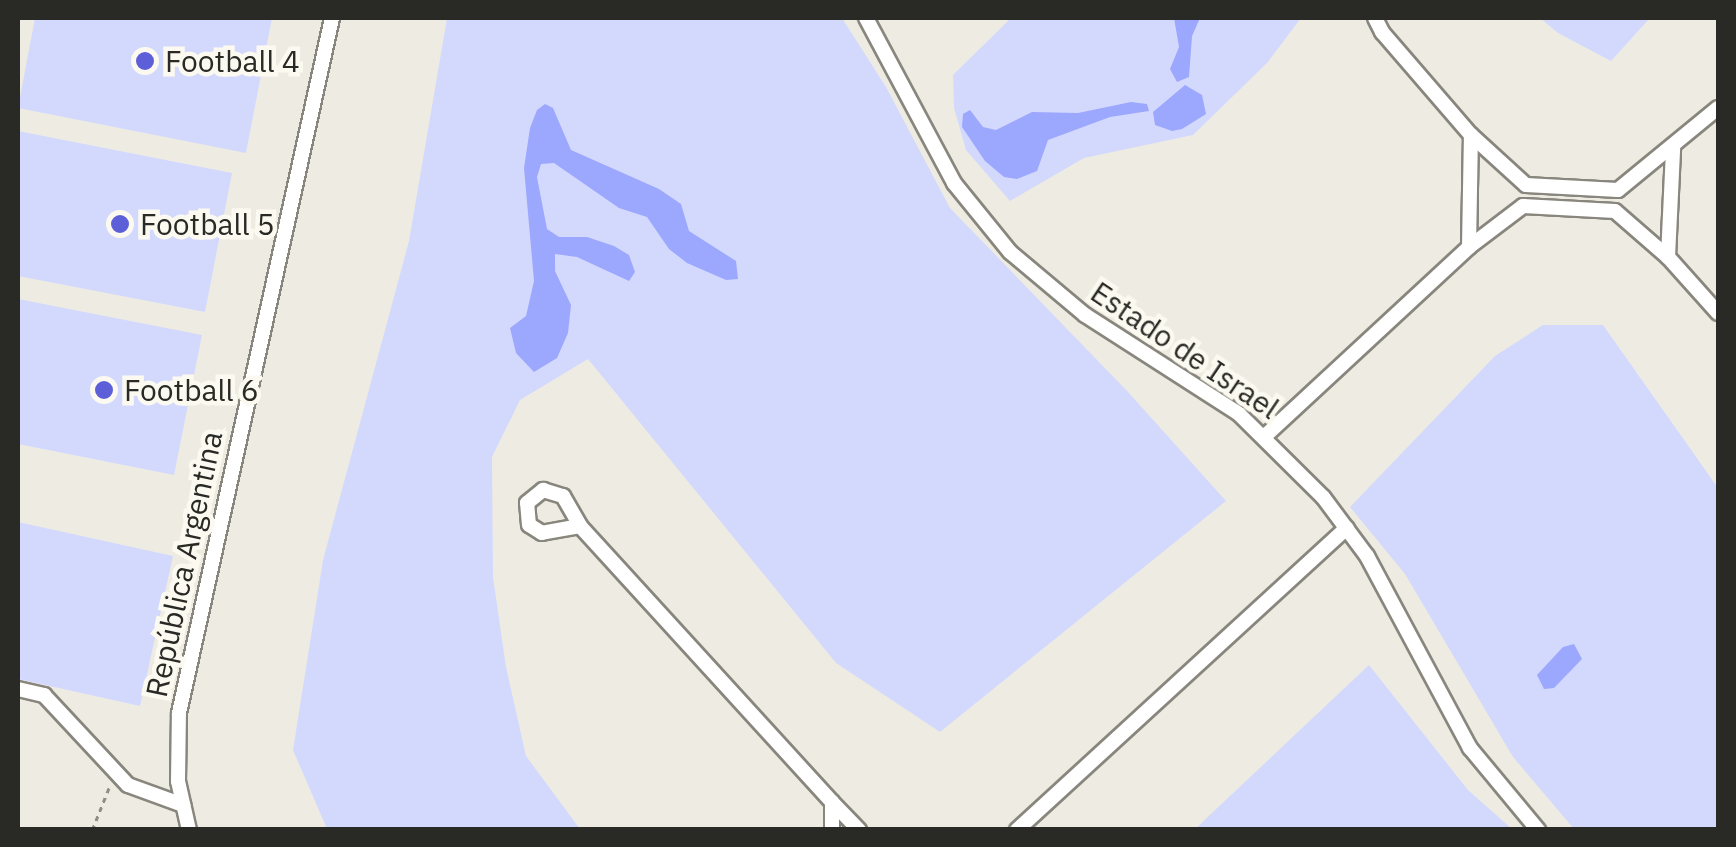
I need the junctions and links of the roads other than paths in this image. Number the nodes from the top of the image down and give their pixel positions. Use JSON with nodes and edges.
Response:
{"nodes":[{"id":1,"x":332,"y":18,"type":"edge"},
{"id":2,"x":866,"y":18,"type":"edge"},
{"id":3,"x":1375,"y":18,"type":"edge"},
{"id":4,"x":1718,"y":108,"type":"edge"},
{"id":5,"x":1471,"y":135,"type":"junction"},
{"id":6,"x":1674,"y":149,"type":"junction"},
{"id":7,"x":1526,"y":185,"type":"junction"},
{"id":8,"x":1618,"y":190,"type":"junction"},
{"id":9,"x":1523,"y":206,"type":"junction"},
{"id":10,"x":1615,"y":211,"type":"junction"},
{"id":11,"x":1468,"y":247,"type":"junction"},
{"id":12,"x":1668,"y":257,"type":"junction"},
{"id":13,"x":1718,"y":313,"type":"edge"},
{"id":14,"x":1265,"y":436,"type":"junction"},
{"id":15,"x":580,"y":526,"type":"dead end"},
{"id":16,"x":1346,"y":528,"type":"junction"},
{"id":17,"x":18,"y":689,"type":"edge"},
{"id":18,"x":832,"y":802,"type":"junction"},
{"id":19,"x":183,"y":805,"type":"junction"},
{"id":20,"x":1024,"y":826,"type":"edge"},
{"id":21,"x":189,"y":830,"type":"edge"},
{"id":22,"x":832,"y":830,"type":"edge"},
{"id":23,"x":860,"y":830,"type":"edge"},
{"id":24,"x":1538,"y":830,"type":"edge"}],
"edges":[{"from":1,"to":19,"type":"street","name":"República Argentina"},
{"from":2,"to":14,"type":"street","name":"Estado de Israel"},
{"from":3,"to":5,"type":"street"},
{"from":4,"to":6,"type":"street"},
{"from":5,"to":7,"type":"street"},
{"from":5,"to":11,"type":"street"},
{"from":6,"to":8,"type":"street"},
{"from":6,"to":12,"type":"street"},
{"from":7,"to":8,"type":"street"},
{"from":7,"to":9,"type":"street"},
{"from":8,"to":10,"type":"street"},
{"from":9,"to":10,"type":"street"},
{"from":9,"to":11,"type":"street"},
{"from":10,"to":12,"type":"street"},
{"from":11,"to":14,"type":"street"},
{"from":12,"to":13,"type":"street"},
{"from":14,"to":16,"type":"street","name":"Estado de Israel"},
{"from":15,"to":18,"type":"street"},
{"from":16,"to":20,"type":"street"},
{"from":16,"to":24,"type":"street","name":"Estado de Israel"},
{"from":17,"to":19,"type":"street"},
{"from":18,"to":22,"type":"street"},
{"from":18,"to":23,"type":"street"},
{"from":19,"to":21,"type":"street","name":"República Argentina"}]}
